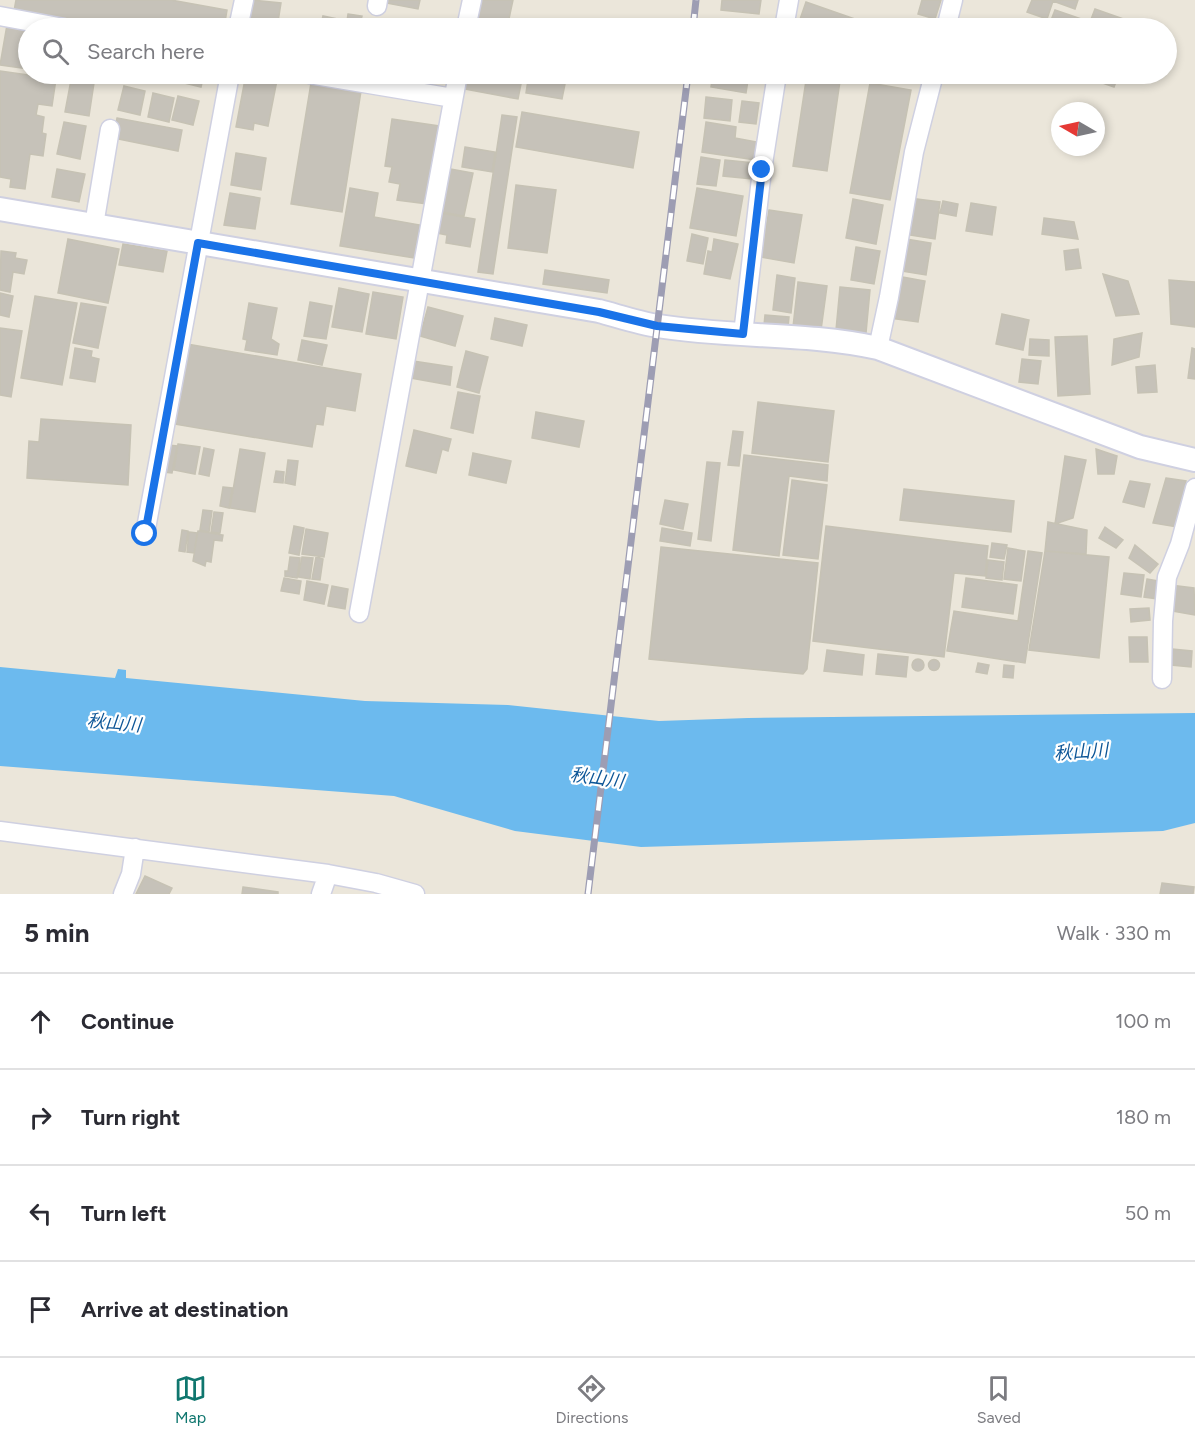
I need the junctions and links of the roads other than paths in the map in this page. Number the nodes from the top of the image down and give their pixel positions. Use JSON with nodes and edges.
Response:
{"nodes":[{"id":1,"x":244,"y":0,"type":"edge"},
{"id":2,"x":472,"y":0,"type":"edge"},
{"id":3,"x":789,"y":0,"type":"edge"},
{"id":4,"x":953,"y":0,"type":"edge"},
{"id":5,"x":1,"y":14,"type":"edge"},
{"id":6,"x":19,"y":18,"type":"edge"},
{"id":7,"x":240,"y":18,"type":"edge"},
{"id":8,"x":468,"y":18,"type":"edge"},
{"id":9,"x":786,"y":18,"type":"edge"},
{"id":10,"x":948,"y":18,"type":"edge"},
{"id":11,"x":228,"y":84,"type":"edge"},
{"id":12,"x":369,"y":84,"type":"edge"},
{"id":13,"x":456,"y":84,"type":"edge"},
{"id":14,"x":775,"y":84,"type":"edge"},
{"id":15,"x":931,"y":84,"type":"edge"},
{"id":16,"x":453,"y":98,"type":"junction"},
{"id":17,"x":110,"y":129,"type":"dead end"},
{"id":18,"x":0,"y":210,"type":"edge"},
{"id":19,"x":94,"y":225,"type":"junction"},
{"id":20,"x":198,"y":243,"type":"junction"},
{"id":21,"x":419,"y":280,"type":"junction"},
{"id":22,"x":743,"y":334,"type":"junction"},
{"id":23,"x":878,"y":348,"type":"junction"},
{"id":24,"x":1195,"y":460,"type":"edge"},
{"id":25,"x":1195,"y":488,"type":"edge"},
{"id":26,"x":145,"y":534,"type":"dead end"},
{"id":27,"x":359,"y":613,"type":"dead end"},
{"id":28,"x":1162,"y":679,"type":"dead end"},
{"id":29,"x":0,"y":831,"type":"edge"},
{"id":30,"x":135,"y":848,"type":"junction"},
{"id":31,"x":328,"y":874,"type":"junction"},
{"id":32,"x":123,"y":894,"type":"edge"},
{"id":33,"x":321,"y":894,"type":"edge"},
{"id":34,"x":415,"y":894,"type":"edge"}],
"edges":[{"from":1,"to":7,"type":"street"},
{"from":2,"to":8,"type":"street"},
{"from":3,"to":9,"type":"street"},
{"from":4,"to":10,"type":"street"},
{"from":5,"to":6,"type":"street"},
{"from":11,"to":20,"type":"street"},
{"from":12,"to":16,"type":"street"},
{"from":13,"to":16,"type":"street"},
{"from":14,"to":22,"type":"street"},
{"from":15,"to":23,"type":"street"},
{"from":16,"to":21,"type":"street"},
{"from":17,"to":19,"type":"street"},
{"from":18,"to":19,"type":"street"},
{"from":19,"to":20,"type":"street"},
{"from":20,"to":21,"type":"street"},
{"from":20,"to":26,"type":"street"},
{"from":21,"to":22,"type":"street"},
{"from":21,"to":27,"type":"street"},
{"from":22,"to":23,"type":"street"},
{"from":23,"to":24,"type":"street"},
{"from":25,"to":28,"type":"street"},
{"from":29,"to":30,"type":"street"},
{"from":30,"to":31,"type":"street"},
{"from":30,"to":32,"type":"street"},
{"from":31,"to":33,"type":"street"},
{"from":31,"to":34,"type":"street"}]}
